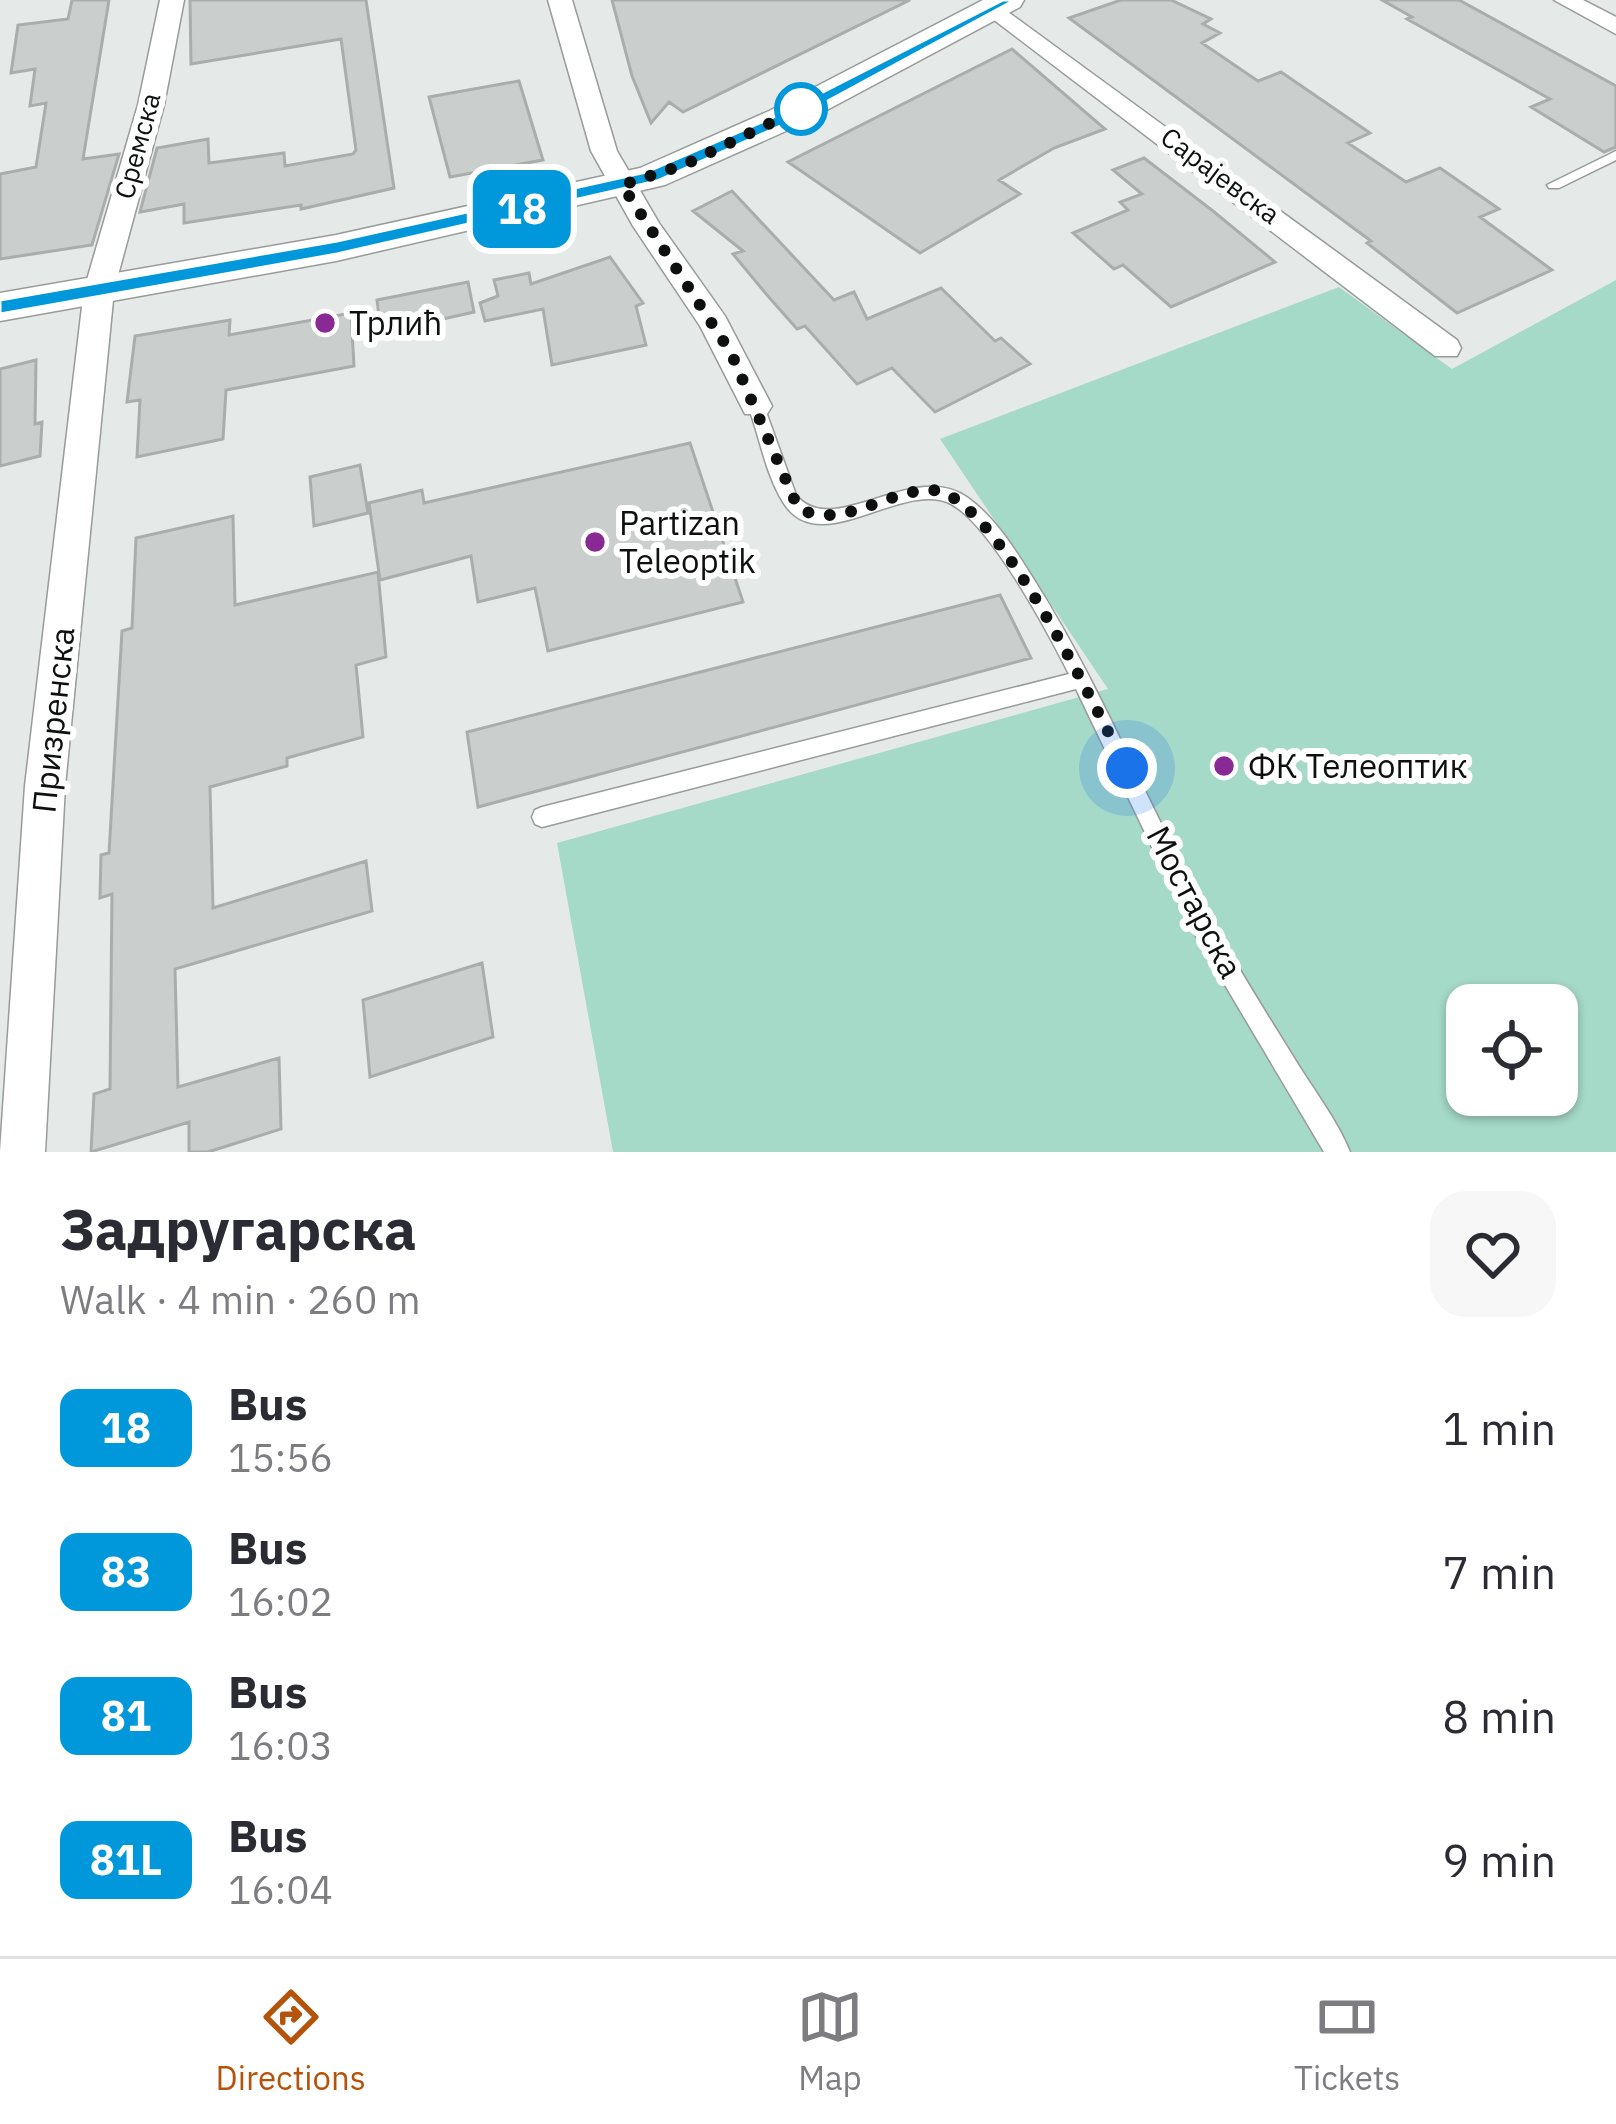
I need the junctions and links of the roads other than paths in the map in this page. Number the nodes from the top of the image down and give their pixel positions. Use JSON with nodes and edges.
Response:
{"nodes":[{"id":1,"x":172,"y":0,"type":"edge"},
{"id":2,"x":560,"y":0,"type":"edge"},
{"id":3,"x":1566,"y":0,"type":"edge"},
{"id":4,"x":1000,"y":4,"type":"edge"},
{"id":5,"x":1616,"y":27,"type":"edge"},
{"id":6,"x":1616,"y":155,"type":"edge"},
{"id":7,"x":622,"y":185,"type":"junction"},
{"id":8,"x":1554,"y":185,"type":"dead end"},
{"id":9,"x":99,"y":290,"type":"junction"},
{"id":10,"x":0,"y":307,"type":"edge"},
{"id":11,"x":1446,"y":348,"type":"dead end"},
{"id":12,"x":757,"y":406,"type":"joint"},
{"id":13,"x":1079,"y":680,"type":"junction"},
{"id":14,"x":542,"y":817,"type":"dead end"},
{"id":15,"x":15,"y":1150,"type":"edge"},
{"id":16,"x":1338,"y":1152,"type":"edge"}],
"edges":[{"from":1,"to":9,"type":"street","name":"Сремска"},
{"from":2,"to":7,"type":"street","name":"Мостарска"},
{"from":3,"to":5,"type":"street"},
{"from":4,"to":7,"type":"main road"},
{"from":4,"to":11,"type":"street","name":"Сарајевска"},
{"from":6,"to":8,"type":"lane"},
{"from":7,"to":9,"type":"main road"},
{"from":7,"to":12,"type":"street","name":"Мостарска"},
{"from":9,"to":10,"type":"main road"},
{"from":9,"to":15,"type":"street","name":"Призренска"},
{"from":12,"to":13,"type":"lane","name":"Мостарска"},
{"from":13,"to":14,"type":"lane"},
{"from":13,"to":16,"type":"lane","name":"Мостарска"}]}
